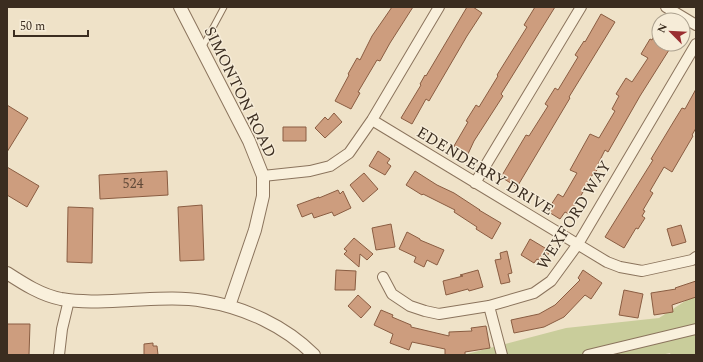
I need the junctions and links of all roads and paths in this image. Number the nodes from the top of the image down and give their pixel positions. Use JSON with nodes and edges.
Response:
{"nodes":[{"id":1,"x":180,"y":7,"type":"edge"},
{"id":2,"x":224,"y":7,"type":"edge"},
{"id":3,"x":439,"y":7,"type":"edge"},
{"id":4,"x":580,"y":7,"type":"edge"},
{"id":5,"x":666,"y":7,"type":"edge"},
{"id":6,"x":696,"y":25,"type":"edge"},
{"id":7,"x":696,"y":44,"type":"edge"},
{"id":8,"x":202,"y":49,"type":"junction"},
{"id":9,"x":372,"y":120,"type":"junction"},
{"id":10,"x":264,"y":176,"type":"junction"},
{"id":11,"x":475,"y":183,"type":"junction"},
{"id":12,"x":578,"y":244,"type":"junction"},
{"id":13,"x":696,"y":257,"type":"edge"},
{"id":14,"x":7,"y":273,"type":"edge"},
{"id":15,"x":383,"y":277,"type":"dead end"},
{"id":16,"x":69,"y":300,"type":"junction"},
{"id":17,"x":229,"y":306,"type":"junction"},
{"id":18,"x":489,"y":306,"type":"junction"},
{"id":19,"x":696,"y":329,"type":"edge"},
{"id":20,"x":59,"y":355,"type":"edge"},
{"id":21,"x":314,"y":355,"type":"edge"},
{"id":22,"x":502,"y":355,"type":"edge"},
{"id":23,"x":588,"y":355,"type":"edge"}],
"edges":[{"from":1,"to":8,"type":"street","name":"SIMONTON ROAD"},
{"from":2,"to":8,"type":"lane"},
{"from":3,"to":9,"type":"street"},
{"from":4,"to":11,"type":"street"},
{"from":5,"to":6,"type":"street"},
{"from":7,"to":12,"type":"street","name":"WEXFORD WAY"},
{"from":8,"to":10,"type":"street","name":"SIMONTON ROAD"},
{"from":9,"to":10,"type":"street"},
{"from":9,"to":11,"type":"street","name":"EDENDERRY DRIVE"},
{"from":10,"to":17,"type":"street","name":"SIMONTON ROAD"},
{"from":11,"to":12,"type":"street","name":"EDENDERRY DRIVE"},
{"from":12,"to":13,"type":"street","name":"EDENDERRY DRIVE"},
{"from":12,"to":18,"type":"street","name":"WEXFORD WAY"},
{"from":14,"to":16,"type":"street"},
{"from":15,"to":18,"type":"street","name":"WEXFORD WAY"},
{"from":16,"to":17,"type":"street"},
{"from":16,"to":20,"type":"street"},
{"from":17,"to":21,"type":"street"},
{"from":18,"to":22,"type":"street"},
{"from":19,"to":23,"type":"street"}]}
